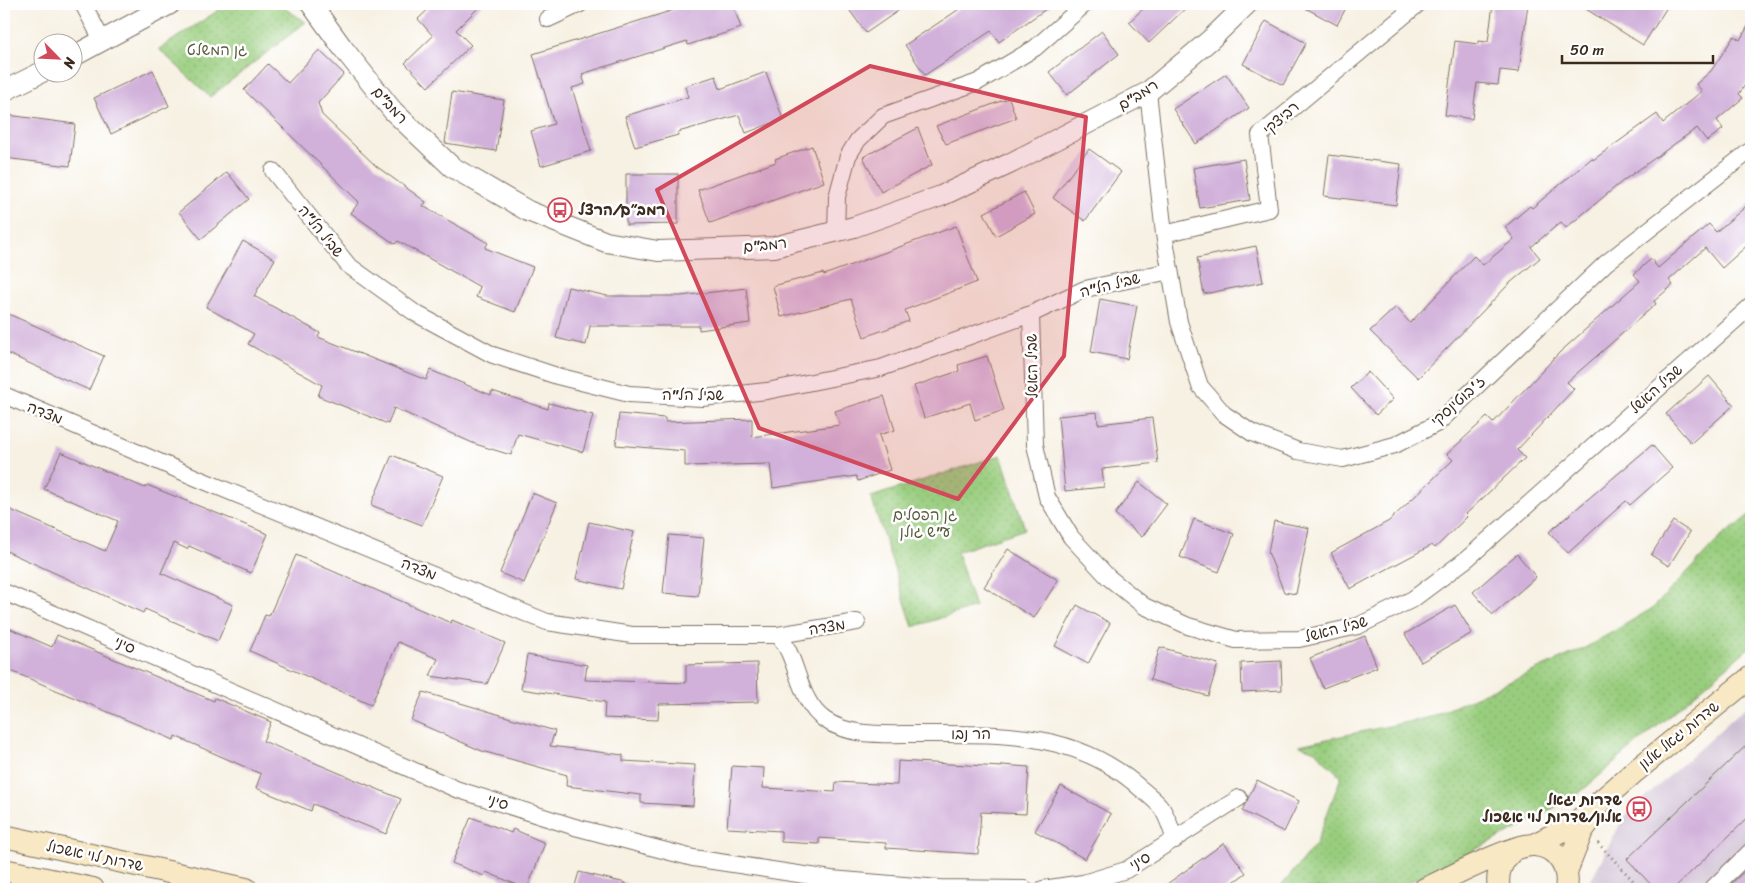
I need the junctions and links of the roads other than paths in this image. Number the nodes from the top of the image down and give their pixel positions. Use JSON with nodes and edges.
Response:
{"nodes":[{"id":1,"x":83,"y":4,"type":"edge"},
{"id":2,"x":170,"y":4,"type":"edge"},
{"id":3,"x":311,"y":4,"type":"edge"},
{"id":4,"x":580,"y":4,"type":"edge"},
{"id":5,"x":1085,"y":4,"type":"edge"},
{"id":6,"x":1247,"y":4,"type":"edge"},
{"id":7,"x":1418,"y":4,"type":"edge"},
{"id":8,"x":548,"y":19,"type":"dead end"},
{"id":9,"x":103,"y":42,"type":"junction"},
{"id":10,"x":82,"y":53,"type":"edge"},
{"id":11,"x":32,"y":77,"type":"edge"},
{"id":12,"x":4,"y":92,"type":"edge"},
{"id":13,"x":1148,"y":92,"type":"junction"},
{"id":14,"x":1751,"y":150,"type":"edge"},
{"id":15,"x":273,"y":172,"type":"dead end"},
{"id":16,"x":836,"y":232,"type":"junction"},
{"id":17,"x":1164,"y":234,"type":"junction"},
{"id":18,"x":1170,"y":272,"type":"junction"},
{"id":19,"x":1751,"y":306,"type":"edge"},
{"id":20,"x":1031,"y":314,"type":"junction"},
{"id":21,"x":4,"y":395,"type":"edge"},
{"id":22,"x":4,"y":592,"type":"edge"},
{"id":23,"x":857,"y":622,"type":"dead end"},
{"id":24,"x":778,"y":635,"type":"junction"},
{"id":25,"x":1751,"y":678,"type":"edge"},
{"id":26,"x":1609,"y":795,"type":"junction"},
{"id":27,"x":1239,"y":798,"type":"dead end"},
{"id":28,"x":4,"y":836,"type":"edge"},
{"id":29,"x":1175,"y":840,"type":"junction"},
{"id":30,"x":1534,"y":844,"type":"junction"},
{"id":31,"x":1751,"y":850,"type":"edge"},
{"id":32,"x":1512,"y":851,"type":"junction"},
{"id":33,"x":4,"y":870,"type":"edge"},
{"id":34,"x":1566,"y":881,"type":"edge"},
{"id":35,"x":93,"y":889,"type":"edge"},
{"id":36,"x":246,"y":889,"type":"edge"},
{"id":37,"x":1025,"y":889,"type":"edge"},
{"id":38,"x":1043,"y":889,"type":"edge"},
{"id":39,"x":1425,"y":889,"type":"edge"},
{"id":40,"x":1499,"y":889,"type":"edge"},
{"id":41,"x":1712,"y":889,"type":"edge"}],
"edges":[{"from":1,"to":9,"type":"street"},
{"from":2,"to":9,"type":"street"},
{"from":3,"to":16,"type":"street","name":"רמב\"ם"},
{"from":4,"to":8,"type":"street"},
{"from":5,"to":16,"type":"street"},
{"from":6,"to":13,"type":"street","name":"רמב\"ם"},
{"from":7,"to":17,"type":"street","name":"רביצקי"},
{"from":9,"to":10,"type":"street"},
{"from":11,"to":12,"type":"street"},
{"from":13,"to":16,"type":"street","name":"רמב\"ם"},
{"from":13,"to":17,"type":"street","name":"ז'בוטינסקי"},
{"from":14,"to":18,"type":"street","name":"ז'בוטינסקי"},
{"from":15,"to":20,"type":"street","name":"שביל הל\"ה"},
{"from":17,"to":18,"type":"street","name":"ז'בוטינסקי"},
{"from":18,"to":20,"type":"street","name":"שביל הל\"ה"},
{"from":19,"to":20,"type":"street","name":"שביל האשל"},
{"from":21,"to":24,"type":"street","name":"מצדה"},
{"from":22,"to":37,"type":"street","name":"סיני"},
{"from":23,"to":24,"type":"street","name":"מצדה"},
{"from":24,"to":29,"type":"street","name":"הר נבו"},
{"from":25,"to":26,"type":"main road","name":"שדרות יגאל אלון"},
{"from":26,"to":30,"type":"main road","name":"שדרות יגאל אלון"},
{"from":26,"to":34,"type":"main road","name":"שדרות יגאל אלון"},
{"from":27,"to":29,"type":"street","name":"סיני"},
{"from":28,"to":36,"type":"main road","name":"שדרות לוי אשכול"},
{"from":29,"to":38,"type":"street","name":"סיני"},
{"from":30,"to":32,"type":"main road","name":"שדרות יגאל אלון"},
{"from":30,"to":34,"type":"main road"},
{"from":31,"to":41,"type":"street"},
{"from":32,"to":39,"type":"main road","name":"שדרות יגאל אלון"},
{"from":32,"to":40,"type":"main road"},
{"from":33,"to":35,"type":"main road"}]}
